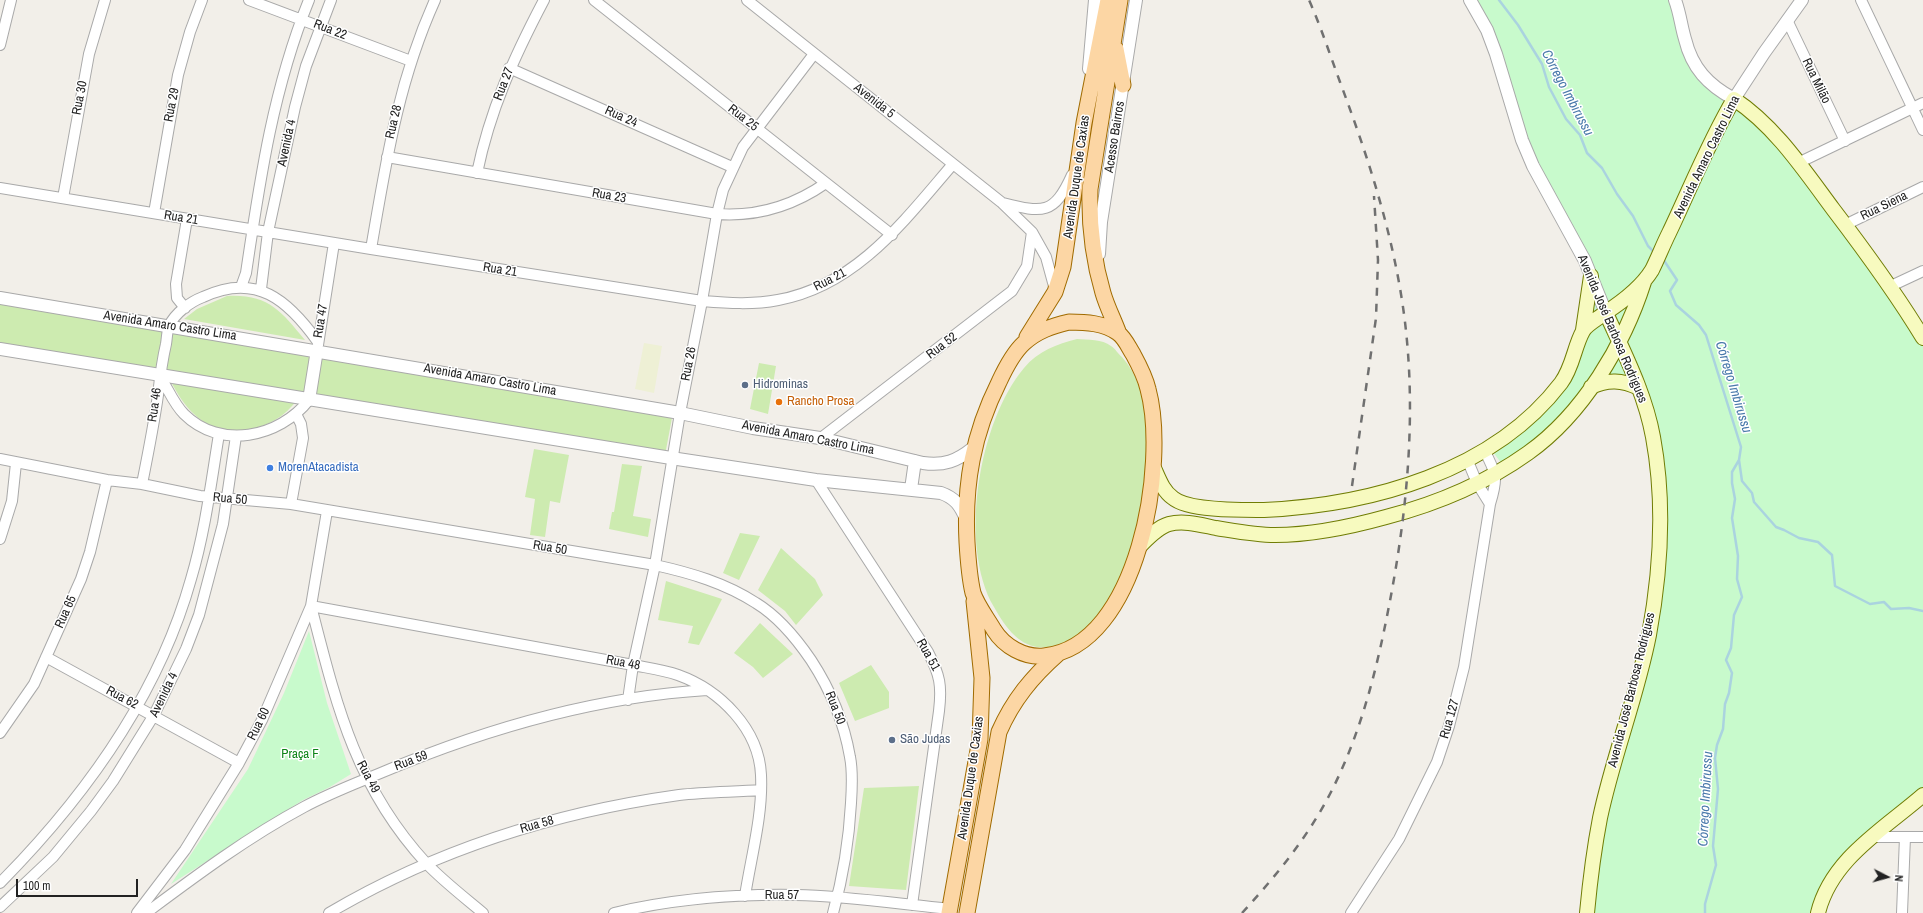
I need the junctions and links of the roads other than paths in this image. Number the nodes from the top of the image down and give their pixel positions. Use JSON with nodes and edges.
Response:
{"nodes":[{"id":1,"x":11,"y":0,"type":"edge"},
{"id":2,"x":105,"y":0,"type":"edge"},
{"id":3,"x":202,"y":0,"type":"edge"},
{"id":4,"x":249,"y":0,"type":"edge"},
{"id":5,"x":309,"y":0,"type":"edge"},
{"id":6,"x":331,"y":0,"type":"edge"},
{"id":7,"x":435,"y":0,"type":"edge"},
{"id":8,"x":544,"y":0,"type":"edge"},
{"id":9,"x":594,"y":0,"type":"edge"},
{"id":10,"x":747,"y":0,"type":"edge"},
{"id":11,"x":1095,"y":0,"type":"edge"},
{"id":12,"x":1108,"y":0,"type":"edge"},
{"id":13,"x":1120,"y":0,"type":"edge"},
{"id":14,"x":1136,"y":0,"type":"edge"},
{"id":15,"x":1470,"y":0,"type":"edge"},
{"id":16,"x":1802,"y":0,"type":"edge"},
{"id":17,"x":1861,"y":0,"type":"edge"},
{"id":18,"x":1679,"y":3,"type":"edge"},
{"id":19,"x":1111,"y":16,"type":"junction"},
{"id":20,"x":301,"y":20,"type":"junction"},
{"id":21,"x":1787,"y":20,"type":"junction"},
{"id":22,"x":320,"y":27,"type":"junction"},
{"id":23,"x":1114,"y":39,"type":"junction"},
{"id":24,"x":0,"y":45,"type":"edge"},
{"id":25,"x":814,"y":54,"type":"junction"},
{"id":26,"x":411,"y":61,"type":"junction"},
{"id":27,"x":510,"y":68,"type":"junction"},
{"id":28,"x":1123,"y":85,"type":"junction"},
{"id":29,"x":1734,"y":99,"type":"junction"},
{"id":30,"x":1923,"y":103,"type":"edge"},
{"id":31,"x":1913,"y":108,"type":"junction"},
{"id":32,"x":1084,"y":123,"type":"junction"},
{"id":33,"x":756,"y":128,"type":"junction"},
{"id":34,"x":1923,"y":130,"type":"edge"},
{"id":35,"x":1845,"y":141,"type":"junction"},
{"id":36,"x":387,"y":157,"type":"junction"},
{"id":37,"x":1080,"y":158,"type":"junction"},
{"id":38,"x":1798,"y":163,"type":"junction"},
{"id":39,"x":952,"y":164,"type":"junction"},
{"id":40,"x":732,"y":167,"type":"junction"},
{"id":41,"x":477,"y":173,"type":"junction"},
{"id":42,"x":826,"y":183,"type":"junction"},
{"id":43,"x":1923,"y":187,"type":"edge"},
{"id":44,"x":0,"y":188,"type":"edge"},
{"id":45,"x":63,"y":198,"type":"junction"},
{"id":46,"x":1001,"y":202,"type":"junction"},
{"id":47,"x":154,"y":213,"type":"junction"},
{"id":48,"x":717,"y":214,"type":"junction"},
{"id":49,"x":187,"y":219,"type":"junction"},
{"id":50,"x":1845,"y":225,"type":"junction"},
{"id":51,"x":253,"y":230,"type":"junction"},
{"id":52,"x":268,"y":232,"type":"junction"},
{"id":53,"x":1032,"y":232,"type":"junction"},
{"id":54,"x":892,"y":235,"type":"junction"},
{"id":55,"x":334,"y":243,"type":"junction"},
{"id":56,"x":371,"y":250,"type":"junction"},
{"id":57,"x":1923,"y":271,"type":"edge"},
{"id":58,"x":1098,"y":274,"type":"junction"},
{"id":59,"x":1648,"y":274,"type":"junction"},
{"id":60,"x":1591,"y":276,"type":"junction"},
{"id":61,"x":1891,"y":286,"type":"junction"},
{"id":62,"x":240,"y":287,"type":"junction"},
{"id":63,"x":261,"y":290,"type":"junction"},
{"id":64,"x":1055,"y":292,"type":"junction"},
{"id":65,"x":0,"y":298,"type":"edge"},
{"id":66,"x":702,"y":301,"type":"junction"},
{"id":67,"x":184,"y":308,"type":"junction"},
{"id":68,"x":1606,"y":313,"type":"junction"},
{"id":69,"x":169,"y":326,"type":"junction"},
{"id":70,"x":1584,"y":330,"type":"junction"},
{"id":71,"x":1119,"y":334,"type":"junction"},
{"id":72,"x":1923,"y":338,"type":"edge"},
{"id":73,"x":1620,"y":343,"type":"junction"},
{"id":74,"x":1022,"y":345,"type":"junction"},
{"id":75,"x":317,"y":346,"type":"junction"},
{"id":76,"x":0,"y":349,"type":"edge"},
{"id":77,"x":159,"y":375,"type":"junction"},
{"id":78,"x":1591,"y":387,"type":"junction"},
{"id":79,"x":1639,"y":388,"type":"junction"},
{"id":80,"x":309,"y":400,"type":"junction"},
{"id":81,"x":680,"y":413,"type":"junction"},
{"id":82,"x":296,"y":414,"type":"junction"},
{"id":83,"x":219,"y":434,"type":"junction"},
{"id":84,"x":236,"y":436,"type":"junction"},
{"id":85,"x":821,"y":438,"type":"junction"},
{"id":86,"x":973,"y":448,"type":"junction"},
{"id":87,"x":1484,"y":450,"type":"junction"},
{"id":88,"x":671,"y":458,"type":"junction"},
{"id":89,"x":0,"y":459,"type":"edge"},
{"id":90,"x":1467,"y":459,"type":"junction"},
{"id":91,"x":915,"y":461,"type":"junction"},
{"id":92,"x":16,"y":463,"type":"junction"},
{"id":93,"x":1154,"y":468,"type":"junction"},
{"id":94,"x":1496,"y":473,"type":"junction"},
{"id":95,"x":107,"y":480,"type":"junction"},
{"id":96,"x":816,"y":480,"type":"junction"},
{"id":97,"x":1477,"y":483,"type":"junction"},
{"id":98,"x":142,"y":484,"type":"junction"},
{"id":99,"x":911,"y":489,"type":"junction"},
{"id":100,"x":208,"y":498,"type":"junction"},
{"id":101,"x":226,"y":499,"type":"junction"},
{"id":102,"x":291,"y":504,"type":"junction"},
{"id":103,"x":1490,"y":504,"type":"junction"},
{"id":104,"x":327,"y":511,"type":"junction"},
{"id":105,"x":966,"y":519,"type":"junction"},
{"id":106,"x":0,"y":539,"type":"edge"},
{"id":107,"x":1140,"y":546,"type":"junction"},
{"id":108,"x":655,"y":565,"type":"junction"},
{"id":109,"x":974,"y":594,"type":"junction"},
{"id":110,"x":311,"y":606,"type":"junction"},
{"id":111,"x":1058,"y":654,"type":"junction"},
{"id":112,"x":46,"y":657,"type":"junction"},
{"id":113,"x":633,"y":664,"type":"junction"},
{"id":114,"x":709,"y":690,"type":"junction"},
{"id":115,"x":628,"y":700,"type":"junction"},
{"id":116,"x":138,"y":706,"type":"junction"},
{"id":117,"x":154,"y":715,"type":"junction"},
{"id":118,"x":0,"y":733,"type":"edge"},
{"id":119,"x":239,"y":763,"type":"junction"},
{"id":120,"x":367,"y":779,"type":"junction"},
{"id":121,"x":761,"y":790,"type":"junction"},
{"id":122,"x":1923,"y":795,"type":"edge"},
{"id":123,"x":1870,"y":837,"type":"junction"},
{"id":124,"x":1905,"y":837,"type":"junction"},
{"id":125,"x":1923,"y":837,"type":"edge"},
{"id":126,"x":427,"y":863,"type":"junction"},
{"id":127,"x":0,"y":883,"type":"edge"},
{"id":128,"x":745,"y":896,"type":"junction"},
{"id":129,"x":837,"y":897,"type":"junction"},
{"id":130,"x":912,"y":905,"type":"junction"},
{"id":131,"x":0,"y":908,"type":"edge"},
{"id":132,"x":950,"y":911,"type":"edge"},
{"id":133,"x":137,"y":913,"type":"edge"},
{"id":134,"x":146,"y":913,"type":"edge"},
{"id":135,"x":329,"y":913,"type":"edge"},
{"id":136,"x":483,"y":913,"type":"edge"},
{"id":137,"x":614,"y":913,"type":"edge"},
{"id":138,"x":833,"y":913,"type":"edge"},
{"id":139,"x":967,"y":913,"type":"edge"},
{"id":140,"x":1351,"y":913,"type":"edge"},
{"id":141,"x":1587,"y":913,"type":"edge"},
{"id":142,"x":1818,"y":913,"type":"edge"},
{"id":143,"x":1902,"y":913,"type":"edge"}],
"edges":[{"from":1,"to":24,"type":"street"},
{"from":2,"to":45,"type":"street","name":"Rua 30"},
{"from":3,"to":47,"type":"street","name":"Rua 29"},
{"from":4,"to":20,"type":"street","name":"Rua 22"},
{"from":5,"to":20,"type":"street","name":"Avenida 4"},
{"from":6,"to":22,"type":"street","name":"Avenida 4"},
{"from":7,"to":26,"type":"street","name":"Rua 28"},
{"from":8,"to":27,"type":"street","name":"Rua 27"},
{"from":9,"to":33,"type":"street","name":"Rua 25"},
{"from":10,"to":25,"type":"street","name":"Avenida 5"},
{"from":11,"to":32,"type":"street"},
{"from":12,"to":19,"type":"main road","name":"Avenida Duque de Caxias"},
{"from":13,"to":19,"type":"main road","name":"Avenida Duque de Caxias"},
{"from":14,"to":28,"type":"street","name":"Acesso Bairros"},
{"from":15,"to":60,"type":"street","name":"Avenida José Barbosa Rodrigues"},
{"from":16,"to":21,"type":"street","name":"Avenida Amaro Castro Lima"},
{"from":17,"to":31,"type":"street"},
{"from":18,"to":29,"type":"street"},
{"from":19,"to":23,"type":"main road","name":"Avenida Duque de Caxias"},
{"from":19,"to":32,"type":"main road","name":"Avenida Duque de Caxias"},
{"from":20,"to":22,"type":"street","name":"Rua 22"},
{"from":20,"to":51,"type":"street","name":"Avenida 4"},
{"from":21,"to":29,"type":"street","name":"Avenida Amaro Castro Lima"},
{"from":21,"to":35,"type":"street","name":"Rua Milão"},
{"from":22,"to":26,"type":"street","name":"Rua 22"},
{"from":22,"to":52,"type":"street","name":"Avenida 4"},
{"from":23,"to":28,"type":"main road"},
{"from":23,"to":58,"type":"main road","name":"Avenida Duque de Caxias"},
{"from":25,"to":33,"type":"street","name":"Rua 26"},
{"from":25,"to":39,"type":"street","name":"Avenida 5"},
{"from":26,"to":36,"type":"street","name":"Rua 28"},
{"from":27,"to":40,"type":"street","name":"Rua 24"},
{"from":27,"to":41,"type":"street","name":"Rua 27"},
{"from":28,"to":58,"type":"street","name":"Acesso Bairros"},
{"from":29,"to":38,"type":"main road"},
{"from":29,"to":59,"type":"main road","name":"Avenida Amaro Castro Lima"},
{"from":30,"to":31,"type":"street"},
{"from":31,"to":34,"type":"street"},
{"from":31,"to":35,"type":"street"},
{"from":32,"to":37,"type":"main road","name":"Avenida Duque de Caxias"},
{"from":33,"to":40,"type":"street","name":"Rua 26"},
{"from":33,"to":42,"type":"street","name":"Rua 25"},
{"from":35,"to":38,"type":"street"},
{"from":36,"to":41,"type":"street","name":"Rua 23"},
{"from":36,"to":56,"type":"street","name":"Rua 28"},
{"from":37,"to":46,"type":"street","name":"Avenida 5"},
{"from":37,"to":64,"type":"main road","name":"Avenida Duque de Caxias"},
{"from":38,"to":50,"type":"main road"},
{"from":39,"to":46,"type":"street","name":"Avenida 5"},
{"from":39,"to":54,"type":"street","name":"Rua 21"},
{"from":40,"to":48,"type":"street","name":"Rua 26"},
{"from":41,"to":48,"type":"street","name":"Rua 23"},
{"from":42,"to":48,"type":"street","name":"Rua 23"},
{"from":42,"to":54,"type":"street","name":"Rua 25"},
{"from":43,"to":50,"type":"street","name":"Rua Siena"},
{"from":44,"to":45,"type":"street","name":"Rua 21"},
{"from":45,"to":47,"type":"street","name":"Rua 21"},
{"from":46,"to":53,"type":"street","name":"Avenida 5"},
{"from":47,"to":49,"type":"street","name":"Rua 21"},
{"from":48,"to":66,"type":"street","name":"Rua 26"},
{"from":49,"to":51,"type":"street","name":"Rua 21"},
{"from":49,"to":67,"type":"street"},
{"from":50,"to":61,"type":"main road"},
{"from":51,"to":52,"type":"street","name":"Rua 21"},
{"from":51,"to":62,"type":"street","name":"Avenida 4"},
{"from":52,"to":55,"type":"street","name":"Rua 21"},
{"from":52,"to":63,"type":"street","name":"Avenida 4"},
{"from":53,"to":64,"type":"street","name":"Avenida 5"},
{"from":53,"to":85,"type":"street","name":"Rua 52"},
{"from":54,"to":66,"type":"street","name":"Rua 21"},
{"from":55,"to":56,"type":"street","name":"Rua 21"},
{"from":55,"to":75,"type":"street","name":"Rua 47"},
{"from":56,"to":66,"type":"street","name":"Rua 21"},
{"from":57,"to":61,"type":"street"},
{"from":58,"to":71,"type":"main road","name":"Avenida Duque de Caxias"},
{"from":59,"to":68,"type":"main road","name":"Avenida Amaro Castro Lima"},
{"from":59,"to":73,"type":"main road","name":"Avenida Amaro Castro Lima"},
{"from":60,"to":68,"type":"street","name":"Avenida José Barbosa Rodrigues"},
{"from":60,"to":70,"type":"main road"},
{"from":61,"to":72,"type":"main road"},
{"from":62,"to":63,"type":"street"},
{"from":62,"to":67,"type":"street"},
{"from":63,"to":75,"type":"street"},
{"from":64,"to":74,"type":"main road","name":"Avenida Duque de Caxias"},
{"from":65,"to":69,"type":"street","name":"Avenida Amaro Castro Lima"},
{"from":66,"to":81,"type":"street","name":"Rua 26"},
{"from":67,"to":69,"type":"street"},
{"from":68,"to":70,"type":"main road","name":"Avenida Amaro Castro Lima"},
{"from":68,"to":73,"type":"main road","name":"Avenida José Barbosa Rodrigues"},
{"from":69,"to":75,"type":"street","name":"Avenida Amaro Castro Lima"},
{"from":69,"to":77,"type":"street","name":"Rua 46"},
{"from":70,"to":87,"type":"main road"},
{"from":71,"to":74,"type":"main road"},
{"from":71,"to":93,"type":"main road","name":"Avenida Duque de Caxias"},
{"from":73,"to":78,"type":"main road","name":"Avenida Amaro Castro Lima"},
{"from":73,"to":79,"type":"main road","name":"Avenida José Barbosa Rodrigues"},
{"from":74,"to":86,"type":"main road","name":"Avenida Duque de Caxias"},
{"from":75,"to":80,"type":"street","name":"Rua 47"},
{"from":75,"to":81,"type":"street","name":"Avenida Amaro Castro Lima"},
{"from":76,"to":77,"type":"street"},
{"from":77,"to":80,"type":"street"},
{"from":77,"to":83,"type":"street"},
{"from":77,"to":98,"type":"street","name":"Rua 46"},
{"from":78,"to":79,"type":"main road"},
{"from":78,"to":94,"type":"main road","name":"Avenida Amaro Castro Lima"},
{"from":79,"to":141,"type":"main road","name":"Avenida José Barbosa Rodrigues"},
{"from":80,"to":82,"type":"street"},
{"from":80,"to":88,"type":"street"},
{"from":81,"to":85,"type":"street","name":"Avenida Amaro Castro Lima"},
{"from":81,"to":88,"type":"street","name":"Rua 26"},
{"from":82,"to":84,"type":"street"},
{"from":82,"to":102,"type":"street"},
{"from":83,"to":84,"type":"street"},
{"from":83,"to":100,"type":"street","name":"Avenida 4"},
{"from":84,"to":101,"type":"street","name":"Avenida 4"},
{"from":85,"to":91,"type":"street","name":"Avenida Amaro Castro Lima"},
{"from":86,"to":91,"type":"street","name":"Avenida Amaro Castro Lima"},
{"from":86,"to":105,"type":"main road","name":"Avenida Duque de Caxias"},
{"from":87,"to":90,"type":"main road"},
{"from":87,"to":94,"type":"street"},
{"from":88,"to":96,"type":"street"},
{"from":88,"to":108,"type":"street","name":"Rua 26"},
{"from":89,"to":92,"type":"street","name":"Rua 50"},
{"from":90,"to":93,"type":"main road"},
{"from":90,"to":97,"type":"street"},
{"from":91,"to":99,"type":"street"},
{"from":92,"to":95,"type":"street","name":"Rua 50"},
{"from":92,"to":106,"type":"street"},
{"from":93,"to":107,"type":"main road","name":"Avenida Duque de Caxias"},
{"from":94,"to":97,"type":"main road","name":"Avenida Amaro Castro Lima"},
{"from":94,"to":103,"type":"street","name":"Rua 127"},
{"from":95,"to":98,"type":"street","name":"Rua 50"},
{"from":95,"to":112,"type":"street","name":"Rua 65"},
{"from":96,"to":99,"type":"street"},
{"from":96,"to":130,"type":"street","name":"Rua 51"},
{"from":97,"to":103,"type":"street"},
{"from":97,"to":107,"type":"main road","name":"Avenida Amaro Castro Lima"},
{"from":98,"to":100,"type":"street","name":"Rua 50"},
{"from":99,"to":105,"type":"street"},
{"from":100,"to":101,"type":"street","name":"Rua 50"},
{"from":100,"to":116,"type":"street","name":"Avenida 4"},
{"from":101,"to":102,"type":"street","name":"Rua 50"},
{"from":101,"to":117,"type":"street","name":"Avenida 4"},
{"from":102,"to":104,"type":"street","name":"Rua 50"},
{"from":103,"to":140,"type":"street","name":"Rua 127"},
{"from":104,"to":108,"type":"street","name":"Rua 50"},
{"from":104,"to":110,"type":"street","name":"Rua 60"},
{"from":105,"to":109,"type":"main road","name":"Avenida Duque de Caxias"},
{"from":107,"to":111,"type":"main road","name":"Avenida Duque de Caxias"},
{"from":108,"to":113,"type":"street","name":"Rua 26"},
{"from":108,"to":129,"type":"street","name":"Rua 50"},
{"from":109,"to":111,"type":"main road"},
{"from":109,"to":132,"type":"main road","name":"Avenida Duque de Caxias"},
{"from":110,"to":113,"type":"street","name":"Rua 48"},
{"from":110,"to":119,"type":"street","name":"Rua 60"},
{"from":110,"to":120,"type":"street","name":"Rua 49"},
{"from":111,"to":139,"type":"main road","name":"Avenida Duque de Caxias"},
{"from":112,"to":116,"type":"street","name":"Rua 62"},
{"from":112,"to":118,"type":"street","name":"Rua 65"},
{"from":113,"to":114,"type":"street","name":"Rua 48"},
{"from":113,"to":115,"type":"street","name":"Rua 26"},
{"from":114,"to":115,"type":"street","name":"Rua 59"},
{"from":114,"to":121,"type":"street","name":"Rua 48"},
{"from":115,"to":120,"type":"street","name":"Rua 59"},
{"from":116,"to":117,"type":"street","name":"Rua 62"},
{"from":116,"to":127,"type":"street","name":"Avenida 4"},
{"from":117,"to":119,"type":"street","name":"Rua 62"},
{"from":117,"to":131,"type":"street","name":"Avenida 4"},
{"from":119,"to":133,"type":"street","name":"Rua 60"},
{"from":120,"to":126,"type":"street","name":"Rua 49"},
{"from":120,"to":134,"type":"street","name":"Rua 59"},
{"from":121,"to":126,"type":"street","name":"Rua 58"},
{"from":121,"to":128,"type":"street","name":"Rua 48"},
{"from":122,"to":123,"type":"main road"},
{"from":123,"to":124,"type":"street"},
{"from":123,"to":142,"type":"main road"},
{"from":124,"to":125,"type":"street"},
{"from":124,"to":143,"type":"street"},
{"from":126,"to":135,"type":"street","name":"Rua 58"},
{"from":126,"to":136,"type":"street","name":"Rua 49"},
{"from":128,"to":129,"type":"street","name":"Rua 57"},
{"from":128,"to":137,"type":"street","name":"Rua 57"},
{"from":129,"to":130,"type":"street","name":"Rua 57"},
{"from":129,"to":138,"type":"street","name":"Rua 50"},
{"from":130,"to":132,"type":"street","name":"Rua 57"}]}
